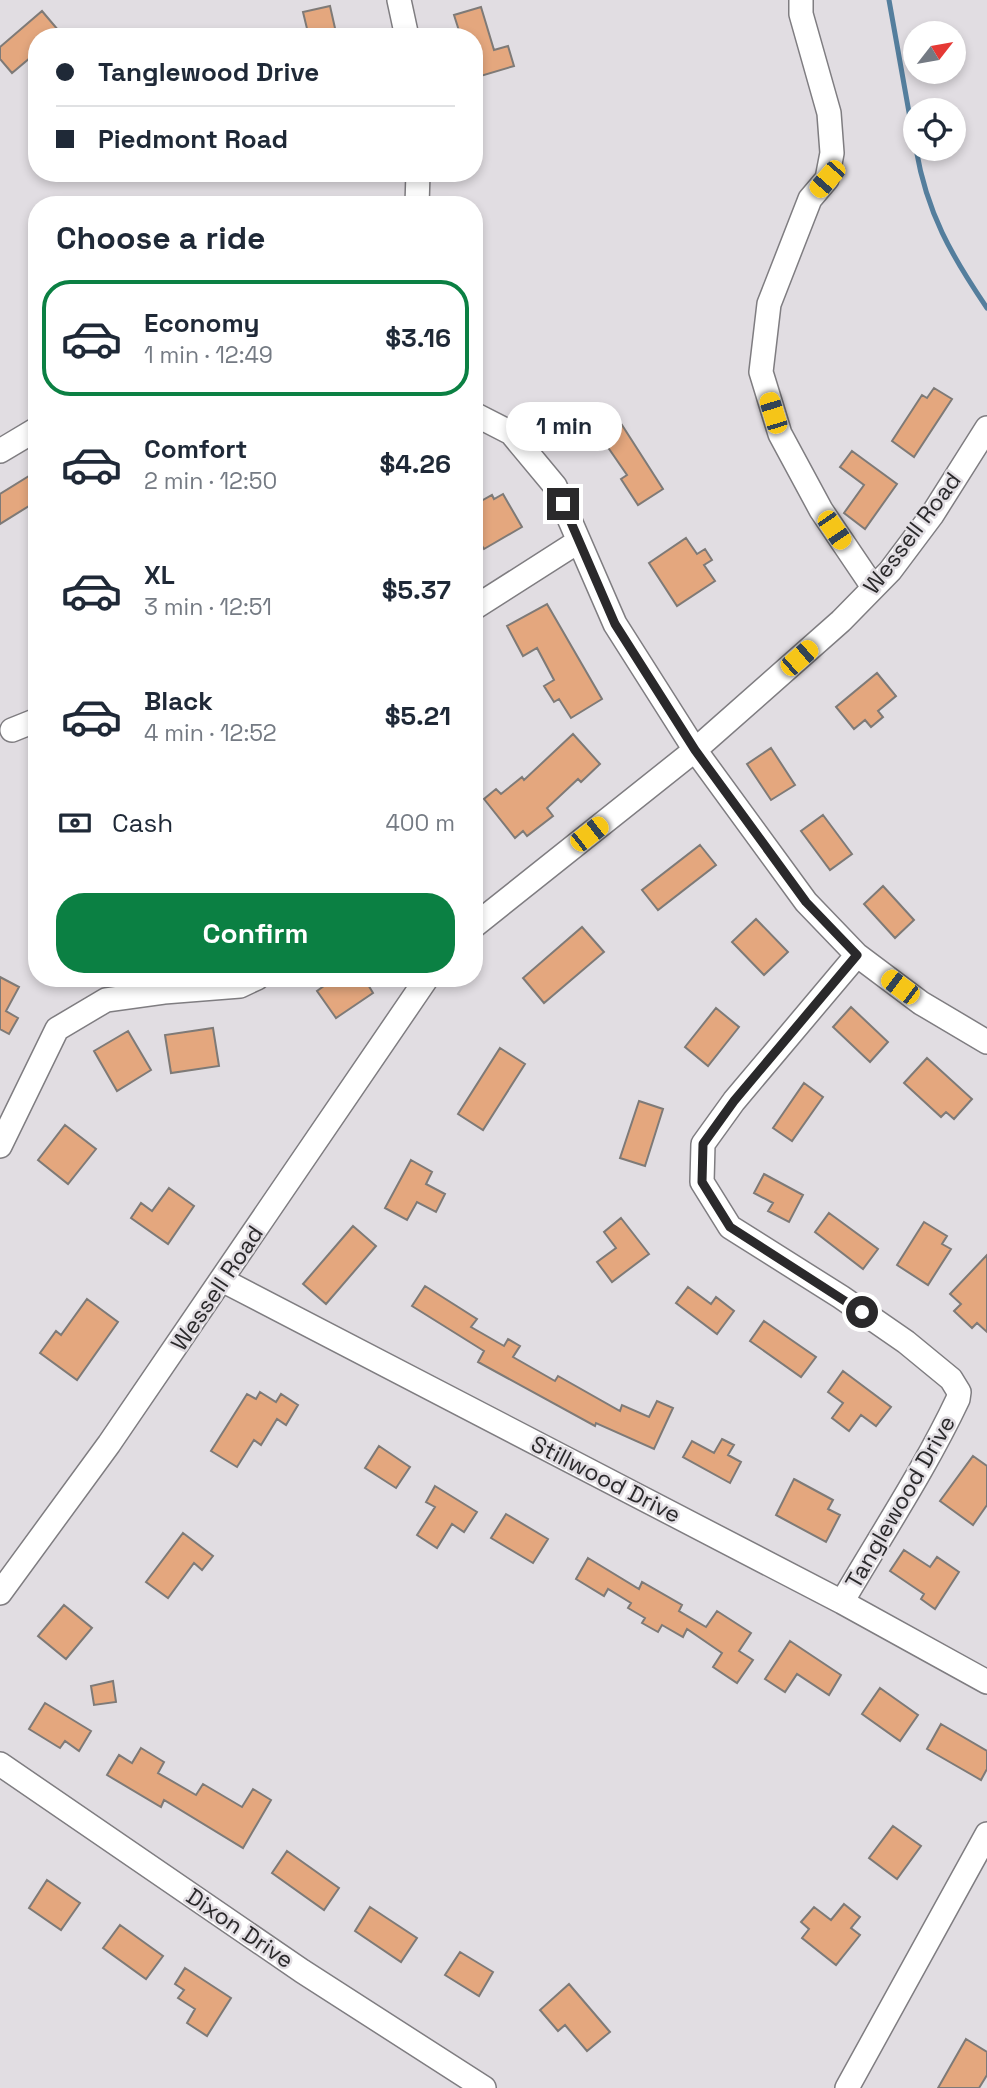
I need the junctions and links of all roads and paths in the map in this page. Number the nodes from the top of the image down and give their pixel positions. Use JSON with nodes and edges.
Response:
{"nodes":[{"id":1,"x":399,"y":0,"type":"edge"},
{"id":2,"x":801,"y":0,"type":"edge"},
{"id":3,"x":405,"y":28,"type":"edge"},
{"id":4,"x":483,"y":419,"type":"edge"},
{"id":5,"x":987,"y":428,"type":"edge"},
{"id":6,"x":28,"y":434,"type":"edge"},
{"id":7,"x":0,"y":451,"type":"edge"},
{"id":8,"x":579,"y":541,"type":"junction"},
{"id":9,"x":873,"y":587,"type":"junction"},
{"id":10,"x":483,"y":602,"type":"edge"},
{"id":11,"x":28,"y":724,"type":"edge"},
{"id":12,"x":12,"y":730,"type":"dead end"},
{"id":13,"x":695,"y":750,"type":"junction"},
{"id":14,"x":483,"y":919,"type":"edge"},
{"id":15,"x":857,"y":955,"type":"junction"},
{"id":16,"x":227,"y":987,"type":"edge"},
{"id":17,"x":421,"y":987,"type":"edge"},
{"id":18,"x":987,"y":1042,"type":"edge"},
{"id":19,"x":0,"y":1146,"type":"edge"},
{"id":20,"x":222,"y":1280,"type":"junction"},
{"id":21,"x":0,"y":1593,"type":"edge"},
{"id":22,"x":842,"y":1602,"type":"junction"},
{"id":23,"x":987,"y":1682,"type":"edge"},
{"id":24,"x":0,"y":1765,"type":"edge"},
{"id":25,"x":986,"y":1840,"type":"edge"},
{"id":26,"x":484,"y":2088,"type":"edge"},
{"id":27,"x":847,"y":2088,"type":"edge"}],
"edges":[{"from":1,"to":3,"type":"street"},
{"from":2,"to":9,"type":"street"},
{"from":4,"to":8,"type":"street"},
{"from":5,"to":9,"type":"street","name":"Wessell Road"},
{"from":6,"to":7,"type":"street"},
{"from":8,"to":10,"type":"street"},
{"from":8,"to":13,"type":"street"},
{"from":9,"to":13,"type":"street","name":"Wessell Road"},
{"from":11,"to":12,"type":"street"},
{"from":13,"to":14,"type":"street","name":"Wessell Road"},
{"from":13,"to":15,"type":"street"},
{"from":15,"to":18,"type":"street"},
{"from":15,"to":22,"type":"street","name":"Tanglewood Drive"},
{"from":16,"to":19,"type":"street"},
{"from":17,"to":20,"type":"street","name":"Wessell Road"},
{"from":20,"to":21,"type":"street","name":"Wessell Road"},
{"from":20,"to":22,"type":"street","name":"Stillwood Drive"},
{"from":22,"to":23,"type":"street","name":"Stillwood Drive"},
{"from":24,"to":26,"type":"street","name":"Dixon Drive"},
{"from":25,"to":27,"type":"street"}]}
